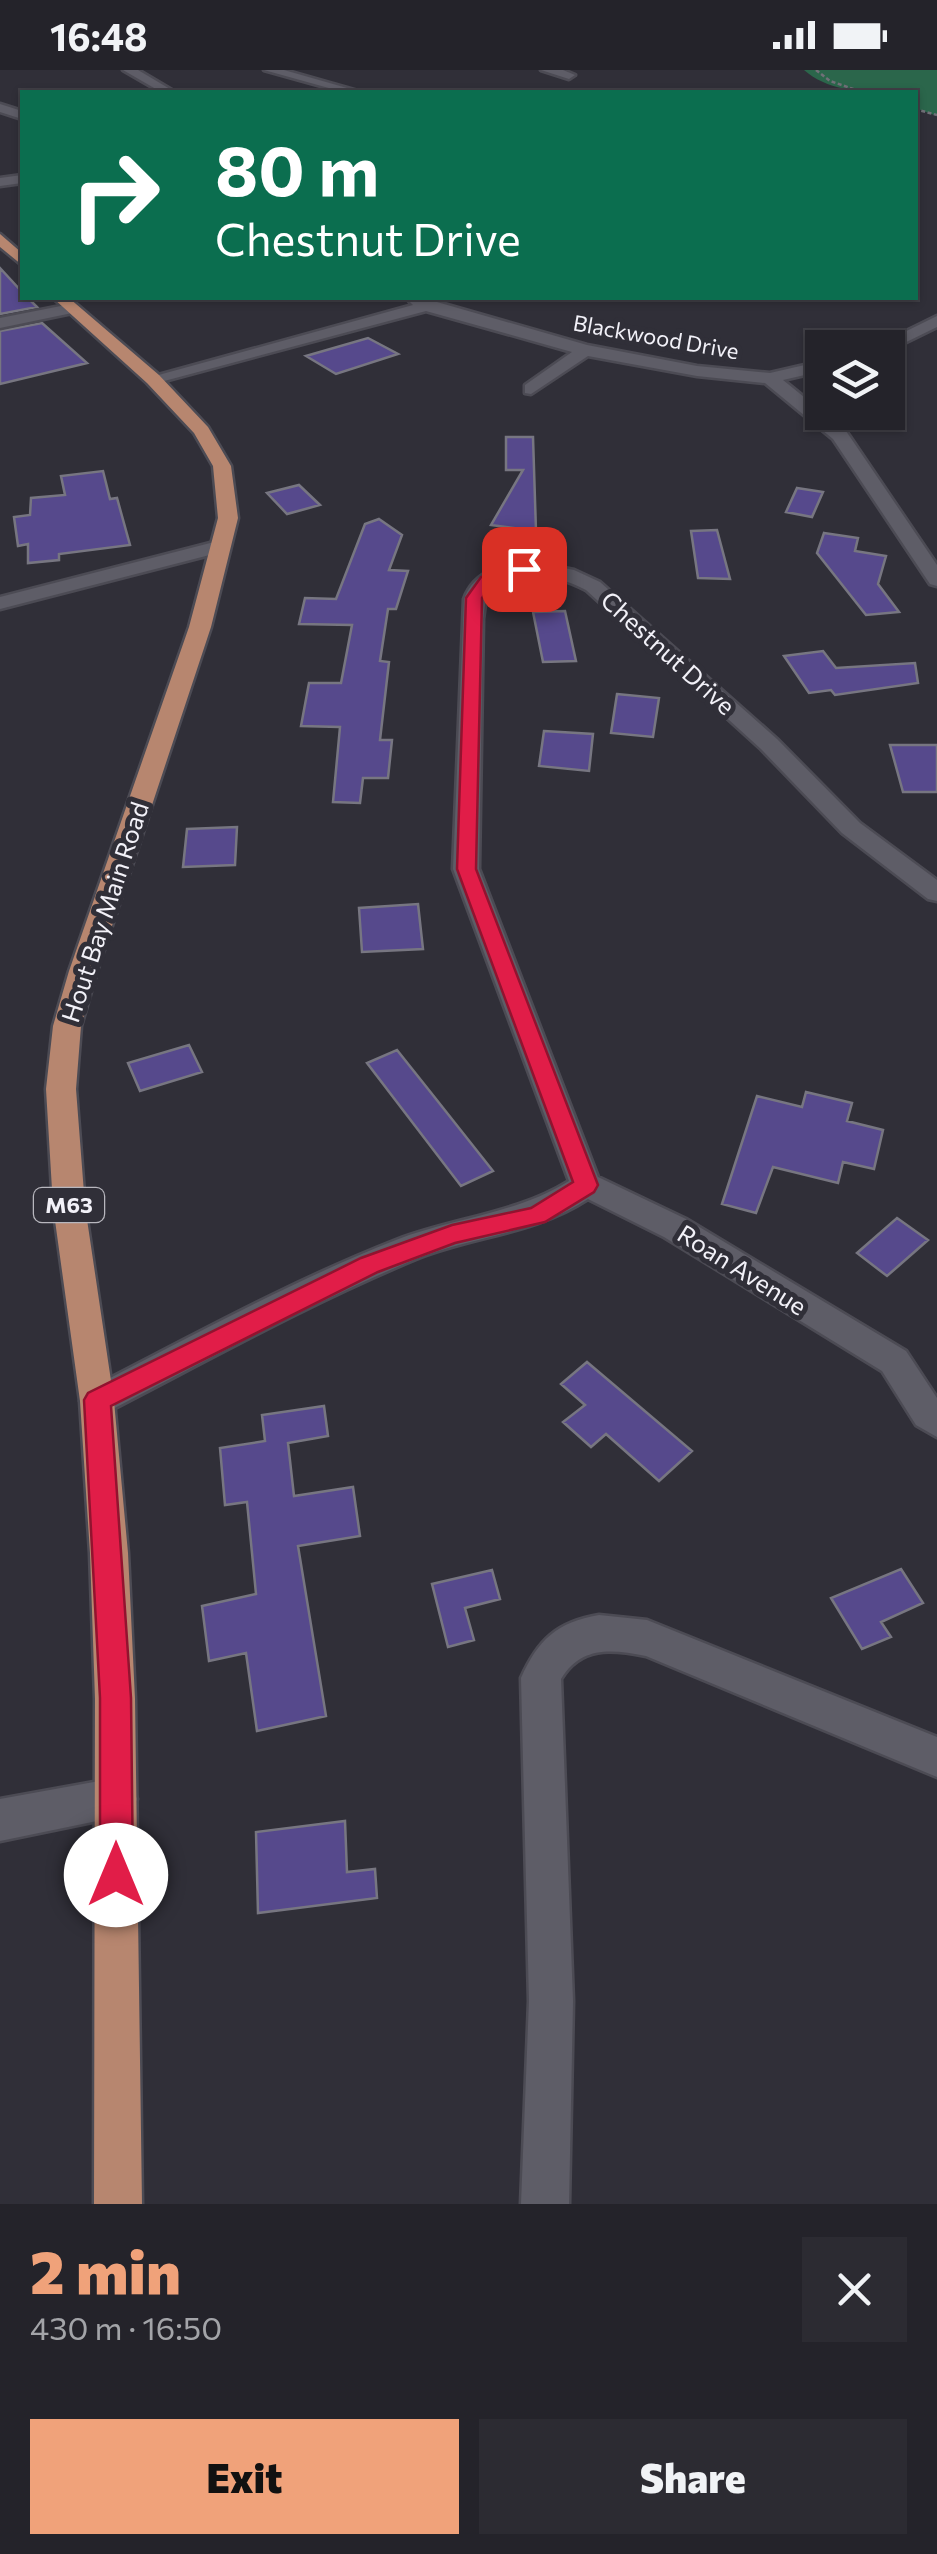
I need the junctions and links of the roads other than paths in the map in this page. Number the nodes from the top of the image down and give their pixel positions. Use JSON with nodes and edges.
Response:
{"nodes":[{"id":1,"x":129,"y":70,"type":"edge"},
{"id":2,"x":270,"y":70,"type":"edge"},
{"id":3,"x":547,"y":70,"type":"edge"},
{"id":4,"x":569,"y":75,"type":"dead end"},
{"id":5,"x":165,"y":90,"type":"edge"},
{"id":6,"x":347,"y":90,"type":"edge"},
{"id":7,"x":0,"y":238,"type":"edge"},
{"id":8,"x":20,"y":258,"type":"edge"},
{"id":9,"x":419,"y":302,"type":"edge"},
{"id":10,"x":66,"y":303,"type":"edge"},
{"id":11,"x":937,"y":321,"type":"edge"},
{"id":12,"x":0,"y":322,"type":"edge"},
{"id":13,"x":905,"y":336,"type":"edge"},
{"id":14,"x":585,"y":350,"type":"junction"},
{"id":15,"x":805,"y":370,"type":"edge"},
{"id":16,"x":770,"y":378,"type":"junction"},
{"id":17,"x":153,"y":379,"type":"junction"},
{"id":18,"x":531,"y":389,"type":"dead end"},
{"id":19,"x":222,"y":546,"type":"junction"},
{"id":20,"x":937,"y":580,"type":"edge"},
{"id":21,"x":0,"y":603,"type":"edge"},
{"id":22,"x":937,"y":893,"type":"edge"},
{"id":23,"x":586,"y":1185,"type":"junction"},
{"id":24,"x":97,"y":1400,"type":"junction"},
{"id":25,"x":937,"y":1422,"type":"edge"},
{"id":26,"x":937,"y":1757,"type":"edge"},
{"id":27,"x":116,"y":1798,"type":"junction"},
{"id":28,"x":0,"y":1820,"type":"edge"},
{"id":29,"x":118,"y":2204,"type":"edge"},
{"id":30,"x":545,"y":2204,"type":"edge"}],
"edges":[{"from":1,"to":5,"type":"street"},
{"from":2,"to":6,"type":"street"},
{"from":3,"to":4,"type":"street"},
{"from":7,"to":8,"type":"main road"},
{"from":9,"to":14,"type":"street","name":"Blackwood Drive"},
{"from":9,"to":17,"type":"street"},
{"from":10,"to":12,"type":"street"},
{"from":10,"to":17,"type":"main road","name":"Hout Bay Main Road","number":"M63"},
{"from":11,"to":13,"type":"street"},
{"from":14,"to":16,"type":"street","name":"Blackwood Drive"},
{"from":14,"to":18,"type":"street"},
{"from":15,"to":16,"type":"street","name":"Blackwood Drive"},
{"from":16,"to":20,"type":"street"},
{"from":17,"to":19,"type":"main road","name":"Hout Bay Main Road","number":"M63"},
{"from":19,"to":21,"type":"street"},
{"from":19,"to":24,"type":"main road","name":"Hout Bay Main Road","number":"M63"},
{"from":22,"to":23,"type":"street","name":"Chestnut Drive"},
{"from":23,"to":24,"type":"street"},
{"from":23,"to":25,"type":"street","name":"Roan Avenue"},
{"from":24,"to":27,"type":"main road","name":"Hout Bay Main Road","number":"M63"},
{"from":26,"to":30,"type":"street"},
{"from":27,"to":28,"type":"street"},
{"from":27,"to":29,"type":"main road","name":"Hout Bay Main Road","number":"M63"}]}
